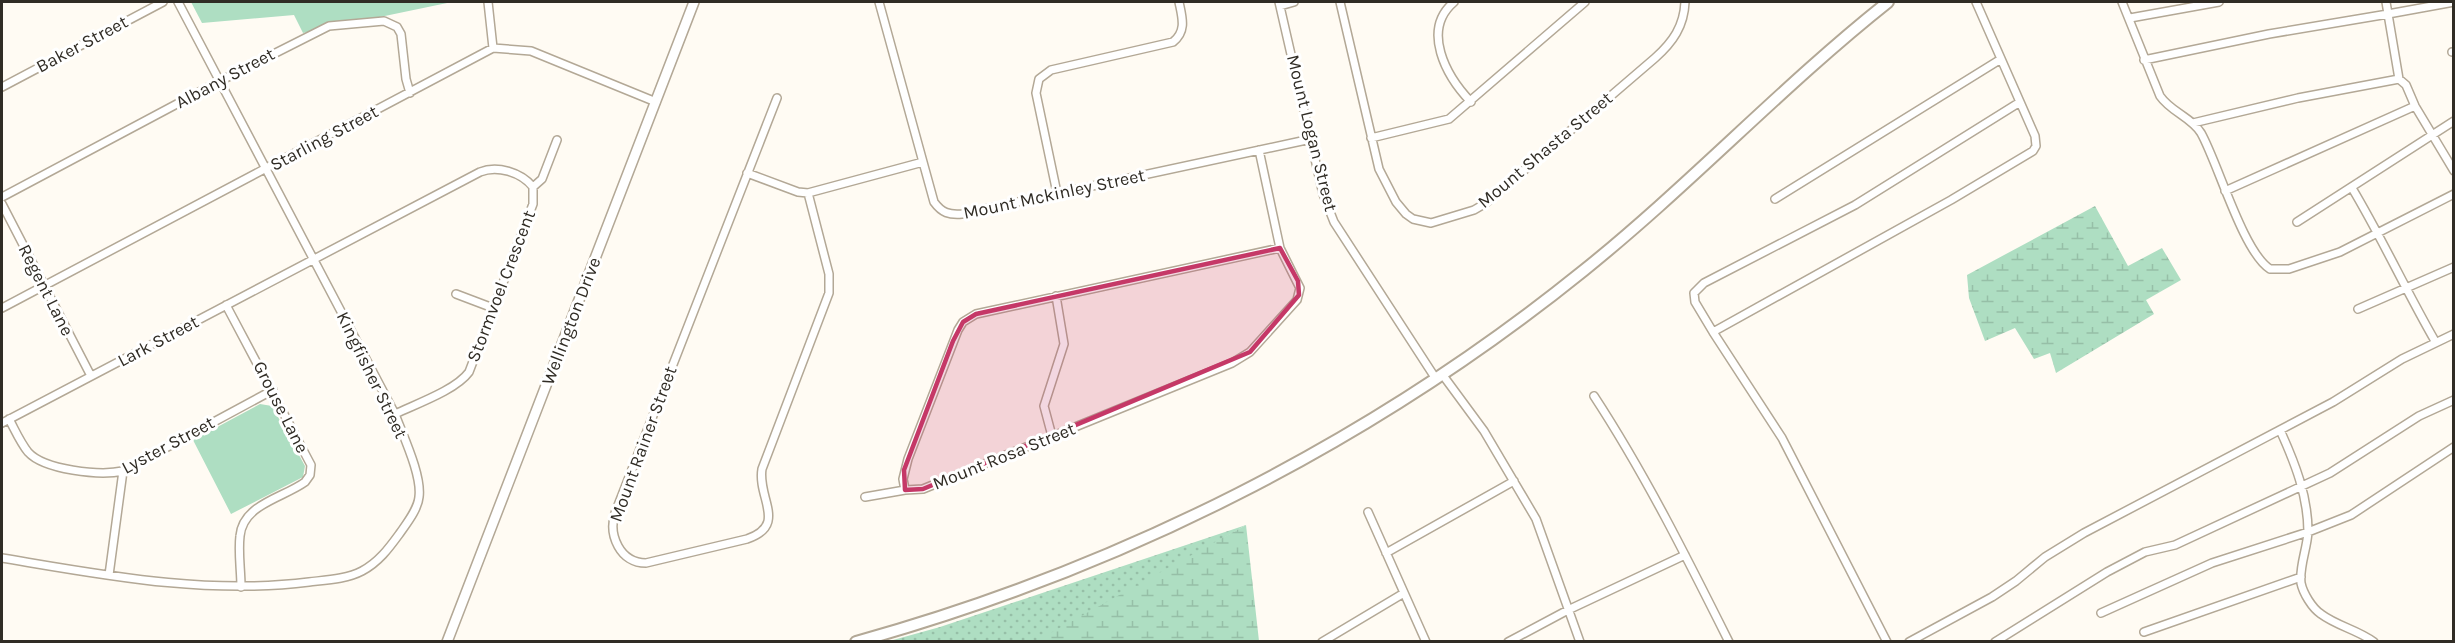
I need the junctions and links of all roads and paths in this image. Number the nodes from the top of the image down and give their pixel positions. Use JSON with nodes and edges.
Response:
{"nodes":[{"id":1,"x":163,"y":2,"type":"edge"},
{"id":2,"x":178,"y":2,"type":"edge"},
{"id":3,"x":488,"y":2,"type":"edge"},
{"id":4,"x":694,"y":2,"type":"edge"},
{"id":5,"x":879,"y":2,"type":"edge"},
{"id":6,"x":1179,"y":2,"type":"edge"},
{"id":7,"x":1294,"y":2,"type":"edge"},
{"id":8,"x":1340,"y":2,"type":"edge"},
{"id":9,"x":1454,"y":2,"type":"edge"},
{"id":10,"x":1585,"y":2,"type":"edge"},
{"id":11,"x":1685,"y":2,"type":"edge"},
{"id":12,"x":1888,"y":2,"type":"edge"},
{"id":13,"x":1976,"y":2,"type":"edge"},
{"id":14,"x":2122,"y":2,"type":"edge"},
{"id":15,"x":2219,"y":2,"type":"edge"},
{"id":16,"x":2386,"y":2,"type":"edge"},
{"id":17,"x":2454,"y":2,"type":"edge"},
{"id":18,"x":1280,"y":4,"type":"edge"},
{"id":19,"x":2388,"y":14,"type":"junction"},
{"id":20,"x":2130,"y":18,"type":"junction"},
{"id":21,"x":493,"y":48,"type":"junction"},
{"id":22,"x":2001,"y":59,"type":"junction"},
{"id":23,"x":2144,"y":60,"type":"junction"},
{"id":24,"x":2399,"y":79,"type":"junction"},
{"id":25,"x":220,"y":81,"type":"junction"},
{"id":26,"x":2,"y":87,"type":"edge"},
{"id":27,"x":410,"y":93,"type":"junction"},
{"id":28,"x":777,"y":98,"type":"dead end"},
{"id":29,"x":656,"y":102,"type":"junction"},
{"id":30,"x":1471,"y":102,"type":"junction"},
{"id":31,"x":2020,"y":102,"type":"junction"},
{"id":32,"x":2415,"y":106,"type":"junction"},
{"id":33,"x":2454,"y":121,"type":"edge"},
{"id":34,"x":2193,"y":123,"type":"junction"},
{"id":35,"x":2432,"y":134,"type":"junction"},
{"id":36,"x":1371,"y":138,"type":"junction"},
{"id":37,"x":1311,"y":139,"type":"junction"},
{"id":38,"x":557,"y":140,"type":"dead end"},
{"id":39,"x":1260,"y":150,"type":"junction"},
{"id":40,"x":923,"y":162,"type":"junction"},
{"id":41,"x":266,"y":169,"type":"junction"},
{"id":42,"x":2454,"y":171,"type":"edge"},
{"id":43,"x":747,"y":173,"type":"junction"},
{"id":44,"x":533,"y":187,"type":"junction"},
{"id":45,"x":2352,"y":188,"type":"junction"},
{"id":46,"x":2225,"y":190,"type":"junction"},
{"id":47,"x":808,"y":193,"type":"junction"},
{"id":48,"x":1057,"y":193,"type":"junction"},
{"id":49,"x":2454,"y":194,"type":"edge"},
{"id":50,"x":2,"y":197,"type":"edge"},
{"id":51,"x":1775,"y":199,"type":"dead end"},
{"id":52,"x":2,"y":204,"type":"edge"},
{"id":53,"x":2297,"y":222,"type":"dead end"},
{"id":54,"x":2378,"y":231,"type":"junction"},
{"id":55,"x":1280,"y":248,"type":"junction"},
{"id":56,"x":314,"y":259,"type":"junction"},
{"id":57,"x":2454,"y":267,"type":"edge"},
{"id":58,"x":44,"y":286,"type":"junction"},
{"id":59,"x":2404,"y":287,"type":"junction"},
{"id":60,"x":456,"y":294,"type":"dead end"},
{"id":61,"x":1056,"y":296,"type":"junction"},
{"id":62,"x":226,"y":305,"type":"junction"},
{"id":63,"x":2,"y":308,"type":"edge"},
{"id":64,"x":493,"y":308,"type":"junction"},
{"id":65,"x":2358,"y":309,"type":"dead end"},
{"id":66,"x":1713,"y":332,"type":"junction"},
{"id":67,"x":2454,"y":334,"type":"edge"},
{"id":68,"x":2435,"y":341,"type":"junction"},
{"id":69,"x":91,"y":376,"type":"junction"},
{"id":70,"x":1439,"y":377,"type":"junction"},
{"id":71,"x":273,"y":390,"type":"junction"},
{"id":72,"x":1594,"y":396,"type":"dead end"},
{"id":73,"x":2454,"y":400,"type":"edge"},
{"id":74,"x":395,"y":414,"type":"junction"},
{"id":75,"x":5,"y":421,"type":"edge"},
{"id":76,"x":2280,"y":430,"type":"junction"},
{"id":77,"x":1052,"y":436,"type":"junction"},
{"id":78,"x":2454,"y":447,"type":"edge"},
{"id":79,"x":123,"y":471,"type":"junction"},
{"id":80,"x":1514,"y":481,"type":"junction"},
{"id":81,"x":2302,"y":485,"type":"junction"},
{"id":82,"x":905,"y":490,"type":"junction"},
{"id":83,"x":865,"y":497,"type":"dead end"},
{"id":84,"x":1368,"y":512,"type":"dead end"},
{"id":85,"x":2308,"y":532,"type":"junction"},
{"id":86,"x":1386,"y":554,"type":"junction"},
{"id":87,"x":1685,"y":555,"type":"junction"},
{"id":88,"x":2,"y":558,"type":"edge"},
{"id":89,"x":109,"y":575,"type":"junction"},
{"id":90,"x":2301,"y":577,"type":"junction"},
{"id":91,"x":241,"y":587,"type":"junction"},
{"id":92,"x":1404,"y":593,"type":"junction"},
{"id":93,"x":1568,"y":610,"type":"junction"},
{"id":94,"x":2101,"y":613,"type":"dead end"},
{"id":95,"x":2144,"y":632,"type":"dead end"},
{"id":96,"x":447,"y":642,"type":"edge"},
{"id":97,"x":856,"y":642,"type":"edge"},
{"id":98,"x":1322,"y":642,"type":"edge"},
{"id":99,"x":1426,"y":642,"type":"edge"},
{"id":100,"x":1508,"y":642,"type":"edge"},
{"id":101,"x":1580,"y":642,"type":"edge"},
{"id":102,"x":1729,"y":642,"type":"edge"},
{"id":103,"x":1887,"y":642,"type":"edge"},
{"id":104,"x":1909,"y":642,"type":"edge"},
{"id":105,"x":1995,"y":642,"type":"edge"},
{"id":106,"x":2374,"y":642,"type":"edge"}],
"edges":[{"from":1,"to":26,"type":"street","name":"Baker Street"},
{"from":2,"to":25,"type":"street","name":"Kingfisher Street"},
{"from":3,"to":21,"type":"street"},
{"from":4,"to":29,"type":"street","name":"Wellington Drive"},
{"from":5,"to":40,"type":"street","name":"Mount Mckinley Street"},
{"from":6,"to":48,"type":"street"},
{"from":7,"to":18,"type":"street"},
{"from":8,"to":36,"type":"street","name":"Mount Shasta Street"},
{"from":9,"to":30,"type":"street"},
{"from":10,"to":30,"type":"street"},
{"from":11,"to":36,"type":"street","name":"Mount Shasta Street"},
{"from":12,"to":70,"type":"main road"},
{"from":13,"to":22,"type":"street"},
{"from":14,"to":20,"type":"street"},
{"from":15,"to":20,"type":"street"},
{"from":16,"to":19,"type":"street"},
{"from":17,"to":19,"type":"street"},
{"from":18,"to":37,"type":"street","name":"Mount Logan Street"},
{"from":19,"to":23,"type":"street"},
{"from":19,"to":24,"type":"street"},
{"from":20,"to":23,"type":"street"},
{"from":21,"to":27,"type":"street","name":"Starling Street"},
{"from":21,"to":29,"type":"street"},
{"from":22,"to":31,"type":"street"},
{"from":22,"to":51,"type":"street"},
{"from":23,"to":34,"type":"street"},
{"from":24,"to":32,"type":"street"},
{"from":24,"to":34,"type":"street"},
{"from":25,"to":27,"type":"street","name":"Albany Street"},
{"from":25,"to":41,"type":"street","name":"Kingfisher Street"},
{"from":25,"to":50,"type":"street","name":"Albany Street"},
{"from":27,"to":41,"type":"street","name":"Starling Street"},
{"from":28,"to":43,"type":"street","name":"Mount Rainer Street"},
{"from":29,"to":96,"type":"street","name":"Wellington Drive"},
{"from":30,"to":36,"type":"street"},
{"from":31,"to":66,"type":"street"},
{"from":31,"to":66,"type":"street"},
{"from":32,"to":35,"type":"street"},
{"from":32,"to":46,"type":"street"},
{"from":33,"to":35,"type":"street"},
{"from":34,"to":46,"type":"street"},
{"from":35,"to":42,"type":"street"},
{"from":35,"to":45,"type":"street"},
{"from":37,"to":39,"type":"street","name":"Mount Mckinley Street"},
{"from":37,"to":70,"type":"street","name":"Mount Logan Street"},
{"from":38,"to":44,"type":"street","name":"Stormvoel Crescent"},
{"from":39,"to":48,"type":"street","name":"Mount Mckinley Street"},
{"from":39,"to":55,"type":"street","name":"Mount Rosa Street"},
{"from":40,"to":47,"type":"street"},
{"from":40,"to":48,"type":"street","name":"Mount Mckinley Street"},
{"from":41,"to":56,"type":"street","name":"Kingfisher Street"},
{"from":41,"to":58,"type":"street","name":"Starling Street"},
{"from":43,"to":47,"type":"street"},
{"from":43,"to":47,"type":"street","name":"Mount Rainer Street"},
{"from":44,"to":56,"type":"street","name":"Stormvoel Crescent"},
{"from":44,"to":64,"type":"street","name":"Stormvoel Crescent"},
{"from":45,"to":53,"type":"street"},
{"from":45,"to":54,"type":"street"},
{"from":46,"to":54,"type":"street"},
{"from":49,"to":54,"type":"street"},
{"from":52,"to":58,"type":"street","name":"Regent Lane"},
{"from":54,"to":59,"type":"street"},
{"from":55,"to":61,"type":"street","name":"Mount Rosa Street"},
{"from":55,"to":77,"type":"street","name":"Mount Rosa Street"},
{"from":56,"to":62,"type":"street","name":"Lark Street"},
{"from":56,"to":74,"type":"street","name":"Kingfisher Street"},
{"from":57,"to":59,"type":"street"},
{"from":58,"to":63,"type":"street","name":"Starling Street"},
{"from":58,"to":69,"type":"street","name":"Regent Lane"},
{"from":59,"to":65,"type":"street"},
{"from":59,"to":68,"type":"street"},
{"from":60,"to":64,"type":"street"},
{"from":61,"to":77,"type":"street"},
{"from":61,"to":82,"type":"street","name":"Mount Rosa Street"},
{"from":62,"to":69,"type":"street","name":"Lark Street"},
{"from":62,"to":71,"type":"street","name":"Grouse Lane"},
{"from":64,"to":74,"type":"street","name":"Stormvoel Crescent"},
{"from":66,"to":103,"type":"street"},
{"from":67,"to":68,"type":"street"},
{"from":68,"to":76,"type":"street"},
{"from":69,"to":75,"type":"street","name":"Lark Street"},
{"from":70,"to":80,"type":"street","name":"Mount Logan Street"},
{"from":70,"to":97,"type":"main road"},
{"from":71,"to":79,"type":"street","name":"Lyster Street"},
{"from":71,"to":91,"type":"street","name":"Grouse Lane"},
{"from":72,"to":87,"type":"street"},
{"from":73,"to":81,"type":"street"},
{"from":74,"to":91,"type":"street","name":"Kingfisher Street"},
{"from":75,"to":79,"type":"street","name":"Lyster Street"},
{"from":76,"to":81,"type":"street"},
{"from":76,"to":104,"type":"street"},
{"from":77,"to":82,"type":"street","name":"Mount Rosa Street"},
{"from":78,"to":85,"type":"street"},
{"from":79,"to":89,"type":"street"},
{"from":80,"to":86,"type":"street"},
{"from":80,"to":93,"type":"street","name":"Mount Logan Street"},
{"from":81,"to":85,"type":"street"},
{"from":81,"to":105,"type":"street"},
{"from":82,"to":83,"type":"street"},
{"from":84,"to":86,"type":"street"},
{"from":85,"to":90,"type":"street"},
{"from":85,"to":94,"type":"street"},
{"from":86,"to":92,"type":"street"},
{"from":87,"to":93,"type":"street"},
{"from":87,"to":102,"type":"street"},
{"from":88,"to":89,"type":"street","name":"Kingfisher Street"},
{"from":89,"to":91,"type":"street","name":"Kingfisher Street"},
{"from":90,"to":95,"type":"street"},
{"from":90,"to":106,"type":"street"},
{"from":92,"to":98,"type":"street"},
{"from":92,"to":99,"type":"street"},
{"from":93,"to":100,"type":"street"},
{"from":93,"to":101,"type":"street","name":"Mount Logan Street"}]}
